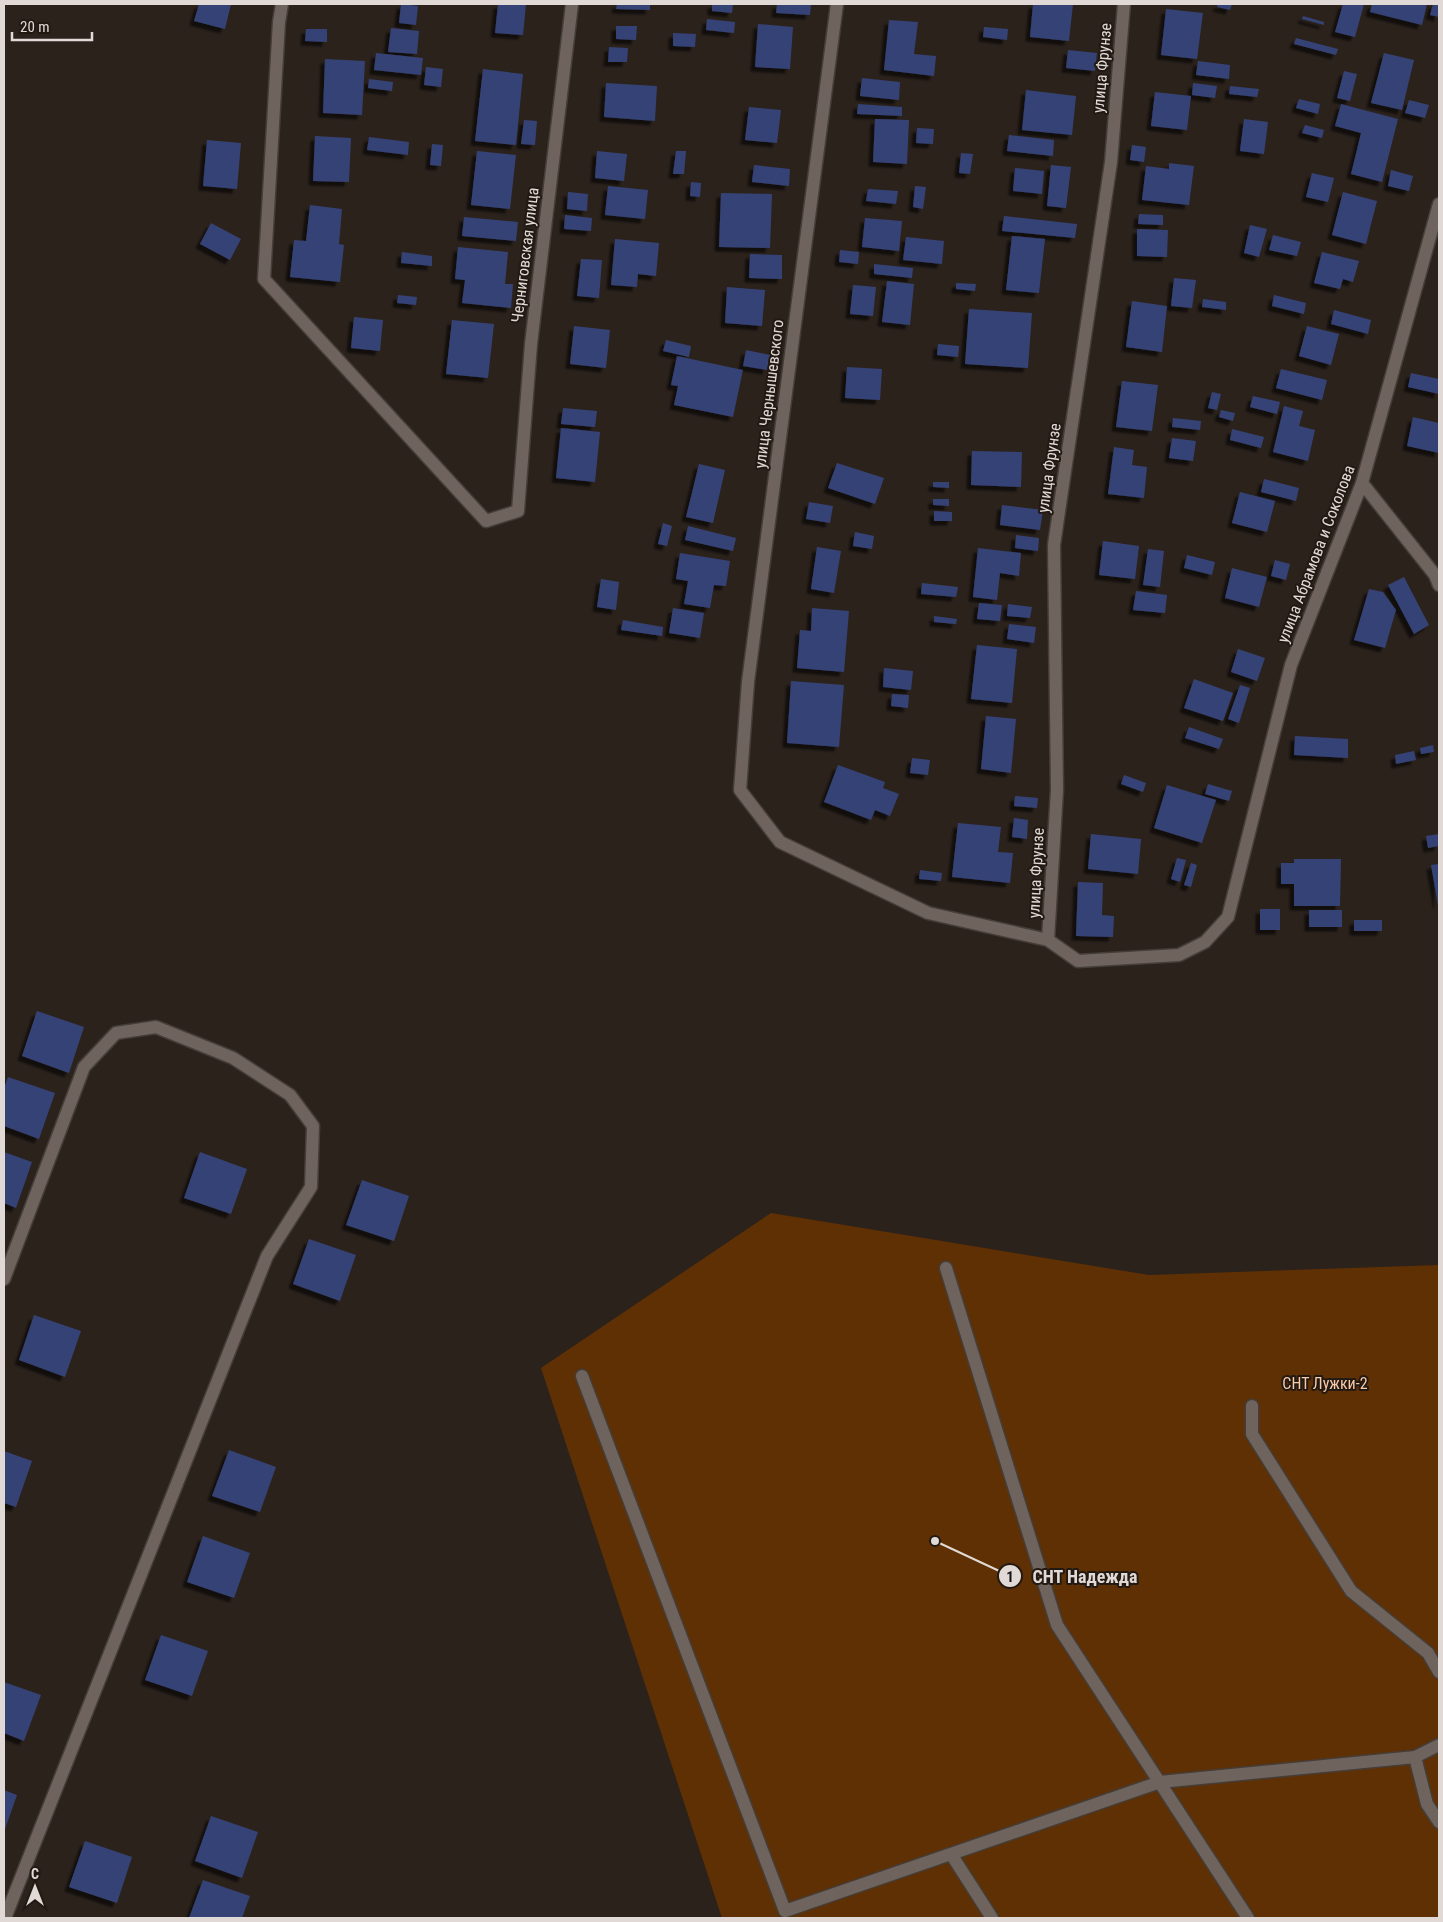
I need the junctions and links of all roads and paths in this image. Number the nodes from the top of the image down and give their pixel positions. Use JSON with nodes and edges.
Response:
{"nodes":[{"id":1,"x":282,"y":4,"type":"edge"},
{"id":2,"x":572,"y":4,"type":"edge"},
{"id":3,"x":837,"y":4,"type":"edge"},
{"id":4,"x":1124,"y":4,"type":"edge"},
{"id":5,"x":1439,"y":204,"type":"edge"},
{"id":6,"x":1362,"y":482,"type":"junction"},
{"id":7,"x":1439,"y":585,"type":"edge"},
{"id":8,"x":1048,"y":940,"type":"junction"},
{"id":9,"x":946,"y":1268,"type":"dead end"},
{"id":10,"x":4,"y":1278,"type":"edge"},
{"id":11,"x":582,"y":1376,"type":"dead end"},
{"id":12,"x":1252,"y":1406,"type":"dead end"},
{"id":13,"x":1439,"y":1672,"type":"edge"},
{"id":14,"x":1439,"y":1745,"type":"edge"},
{"id":15,"x":1415,"y":1757,"type":"junction"},
{"id":16,"x":1160,"y":1782,"type":"junction"},
{"id":17,"x":1439,"y":1822,"type":"edge"},
{"id":18,"x":950,"y":1854,"type":"junction"},
{"id":19,"x":5,"y":1918,"type":"edge"},
{"id":20,"x":992,"y":1918,"type":"edge"},
{"id":21,"x":1248,"y":1918,"type":"edge"}],
"edges":[{"from":1,"to":2,"type":"street","name":"Черниговская улица"},
{"from":3,"to":8,"type":"street","name":"улица Чернышевского"},
{"from":4,"to":8,"type":"street","name":"улица Фрунзе"},
{"from":5,"to":6,"type":"street","name":"улица Абрамова и Соколова"},
{"from":6,"to":7,"type":"street"},
{"from":6,"to":8,"type":"street","name":"улица Абрамова и Соколова"},
{"from":9,"to":16,"type":"street"},
{"from":10,"to":19,"type":"street"},
{"from":11,"to":18,"type":"street"},
{"from":12,"to":13,"type":"street"},
{"from":14,"to":15,"type":"street"},
{"from":15,"to":16,"type":"street"},
{"from":15,"to":17,"type":"street"},
{"from":16,"to":18,"type":"street"},
{"from":16,"to":21,"type":"street"},
{"from":18,"to":20,"type":"street"}]}
